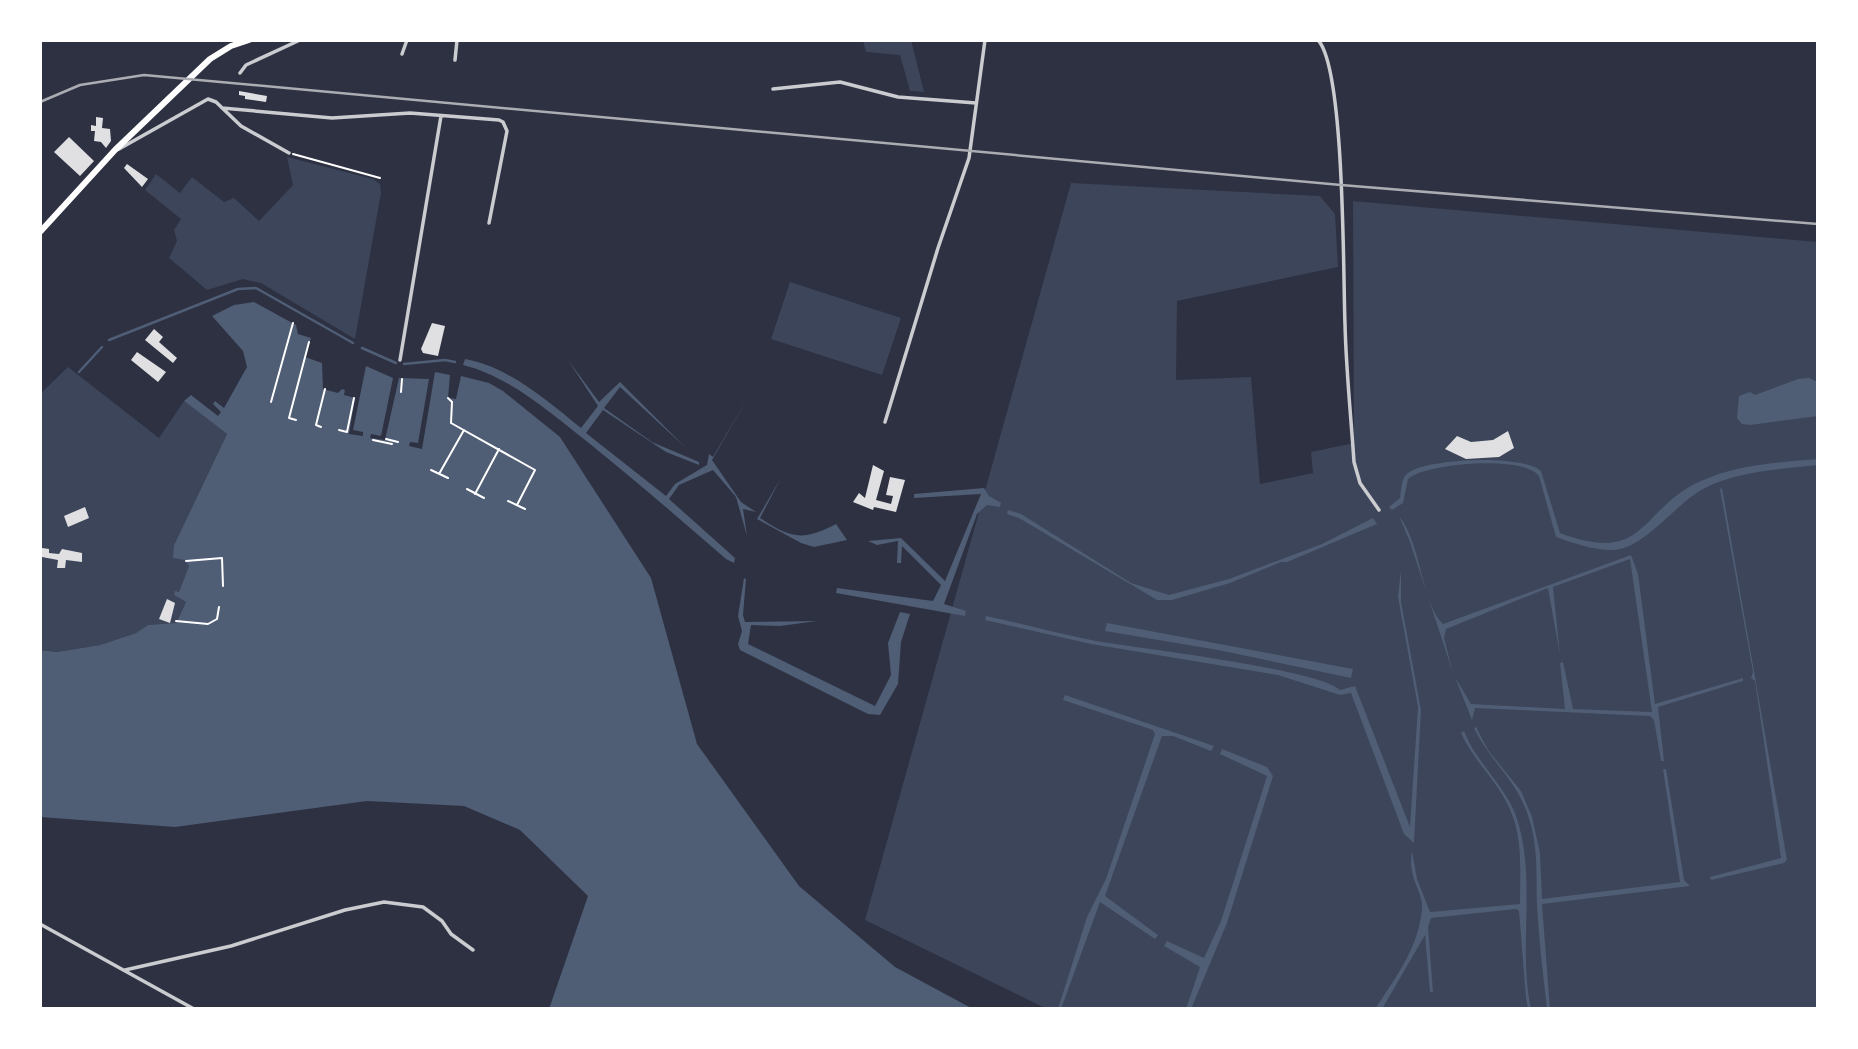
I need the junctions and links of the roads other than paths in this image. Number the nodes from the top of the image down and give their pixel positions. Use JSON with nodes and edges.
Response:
{"nodes":[{"id":1,"x":249,"y":40,"type":"edge"},
{"id":2,"x":299,"y":40,"type":"edge"},
{"id":3,"x":407,"y":40,"type":"edge"},
{"id":4,"x":457,"y":40,"type":"edge"},
{"id":5,"x":985,"y":40,"type":"edge"},
{"id":6,"x":1318,"y":40,"type":"edge"},
{"id":7,"x":402,"y":54,"type":"dead end"},
{"id":8,"x":454,"y":60,"type":"dead end"},
{"id":9,"x":240,"y":73,"type":"dead end"},
{"id":10,"x":773,"y":89,"type":"dead end"},
{"id":11,"x":976,"y":103,"type":"junction"},
{"id":12,"x":222,"y":108,"type":"junction"},
{"id":13,"x":441,"y":116,"type":"junction"},
{"id":14,"x":115,"y":150,"type":"junction"},
{"id":15,"x":289,"y":153,"type":"road end"},
{"id":16,"x":489,"y":223,"type":"dead end"},
{"id":17,"x":40,"y":232,"type":"edge"},
{"id":18,"x":401,"y":360,"type":"dead end"},
{"id":19,"x":885,"y":422,"type":"dead end"},
{"id":20,"x":1379,"y":510,"type":"dead end"},
{"id":21,"x":41,"y":926,"type":"edge"},
{"id":22,"x":473,"y":950,"type":"dead end"},
{"id":23,"x":125,"y":970,"type":"junction"},
{"id":24,"x":194,"y":1009,"type":"edge"}],
"edges":[{"from":1,"to":14,"type":"highway"},
{"from":2,"to":9,"type":"street"},
{"from":3,"to":7,"type":"street"},
{"from":4,"to":8,"type":"street"},
{"from":5,"to":11,"type":"street"},
{"from":6,"to":20,"type":"street"},
{"from":10,"to":11,"type":"street"},
{"from":11,"to":19,"type":"street"},
{"from":12,"to":13,"type":"street"},
{"from":12,"to":14,"type":"street"},
{"from":12,"to":15,"type":"street"},
{"from":13,"to":16,"type":"street"},
{"from":13,"to":18,"type":"street"},
{"from":14,"to":17,"type":"highway"},
{"from":21,"to":23,"type":"street"},
{"from":22,"to":23,"type":"street"},
{"from":23,"to":24,"type":"street"}]}
